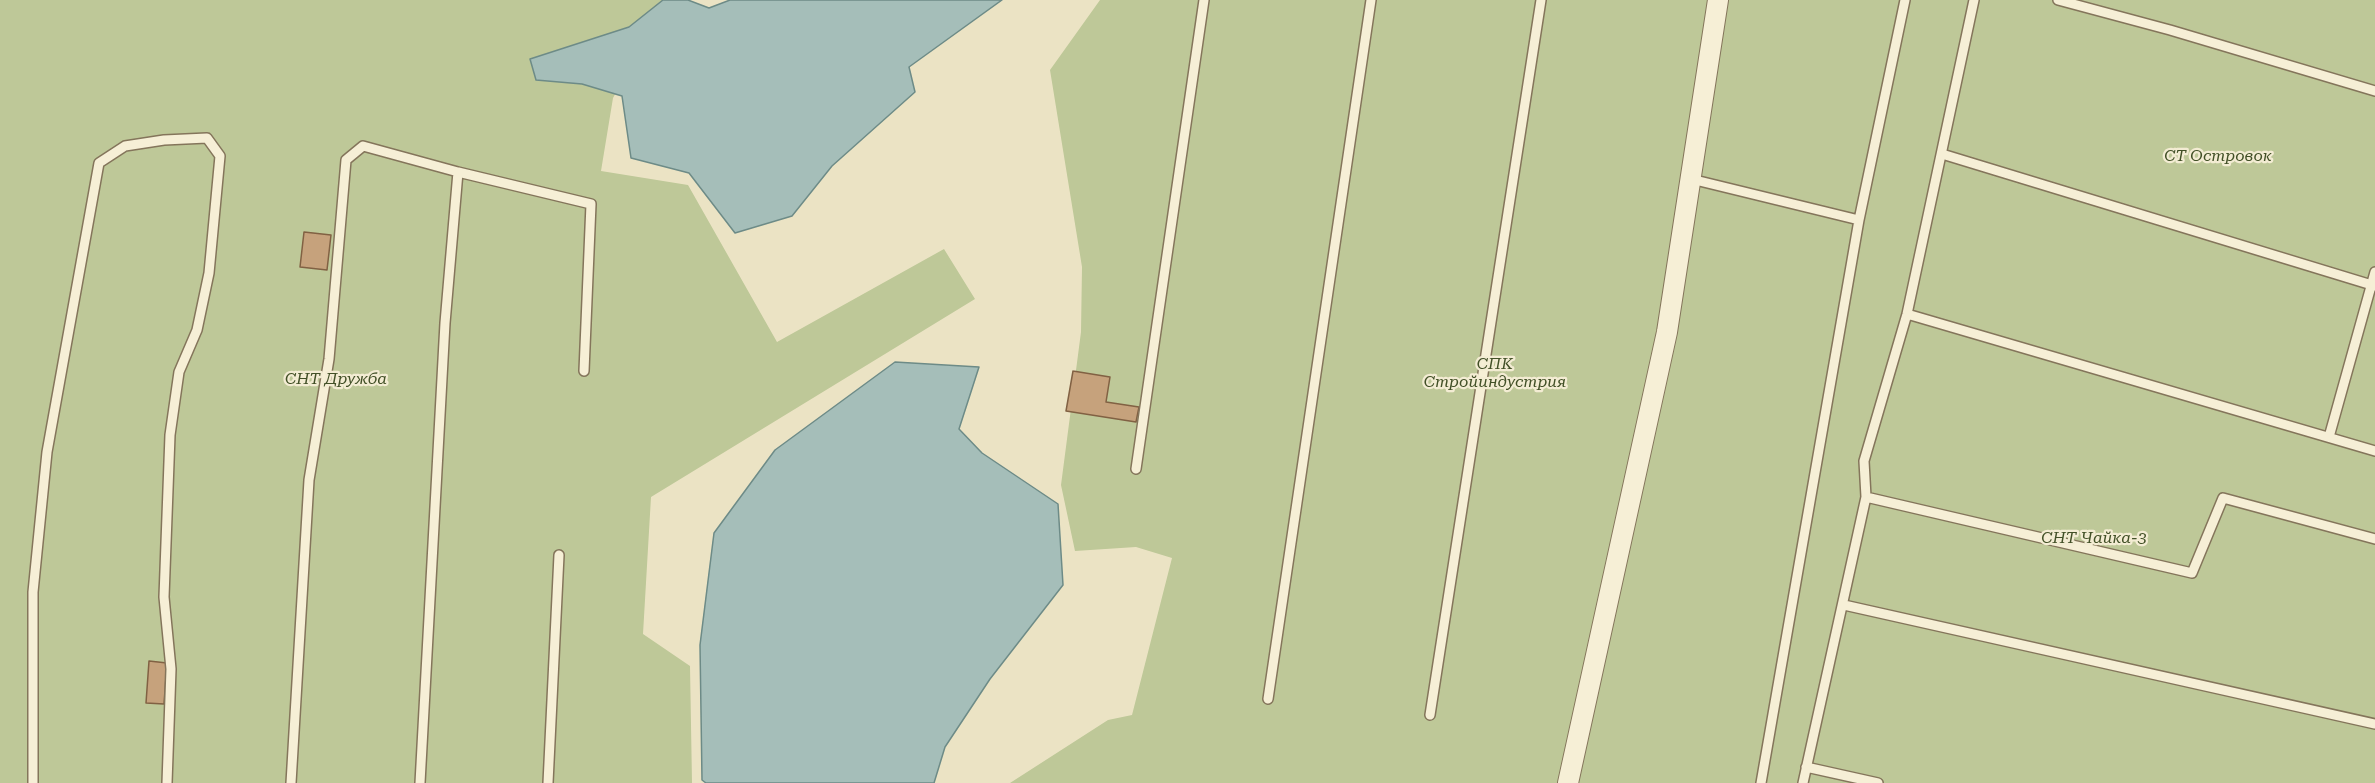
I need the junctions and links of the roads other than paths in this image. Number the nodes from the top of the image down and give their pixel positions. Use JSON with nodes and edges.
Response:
{"nodes":[{"id":1,"x":1204,"y":0,"type":"edge"},
{"id":2,"x":1371,"y":0,"type":"edge"},
{"id":3,"x":1541,"y":0,"type":"edge"},
{"id":4,"x":1718,"y":0,"type":"edge"},
{"id":5,"x":1905,"y":0,"type":"edge"},
{"id":6,"x":1974,"y":0,"type":"edge"},
{"id":7,"x":2058,"y":0,"type":"edge"},
{"id":8,"x":2375,"y":91,"type":"edge"},
{"id":9,"x":1942,"y":154,"type":"junction"},
{"id":10,"x":458,"y":172,"type":"junction"},
{"id":11,"x":1691,"y":179,"type":"junction"},
{"id":12,"x":1859,"y":220,"type":"junction"},
{"id":13,"x":2375,"y":272,"type":"edge"},
{"id":14,"x":2373,"y":285,"type":"edge"},
{"id":15,"x":1907,"y":315,"type":"junction"},
{"id":16,"x":584,"y":370,"type":"dead end"},
{"id":17,"x":2328,"y":437,"type":"junction"},
{"id":18,"x":2375,"y":451,"type":"edge"},
{"id":19,"x":1136,"y":469,"type":"dead end"},
{"id":20,"x":1866,"y":497,"type":"junction"},
{"id":21,"x":2375,"y":539,"type":"edge"},
{"id":22,"x":559,"y":555,"type":"dead end"},
{"id":23,"x":1844,"y":605,"type":"junction"},
{"id":24,"x":1268,"y":699,"type":"dead end"},
{"id":25,"x":1430,"y":716,"type":"dead end"},
{"id":26,"x":2375,"y":724,"type":"edge"},
{"id":27,"x":1806,"y":767,"type":"junction"},
{"id":28,"x":33,"y":783,"type":"edge"},
{"id":29,"x":167,"y":783,"type":"edge"},
{"id":30,"x":291,"y":783,"type":"edge"},
{"id":31,"x":420,"y":783,"type":"edge"},
{"id":32,"x":548,"y":783,"type":"edge"},
{"id":33,"x":1568,"y":783,"type":"edge"},
{"id":34,"x":1761,"y":783,"type":"edge"},
{"id":35,"x":1803,"y":783,"type":"edge"},
{"id":36,"x":1878,"y":783,"type":"edge"}],
"edges":[{"from":1,"to":19,"type":"lane"},
{"from":2,"to":24,"type":"lane"},
{"from":3,"to":25,"type":"lane"},
{"from":4,"to":11,"type":"street"},
{"from":5,"to":12,"type":"lane"},
{"from":6,"to":9,"type":"lane"},
{"from":7,"to":8,"type":"lane"},
{"from":9,"to":14,"type":"lane"},
{"from":9,"to":15,"type":"lane"},
{"from":10,"to":16,"type":"lane"},
{"from":10,"to":30,"type":"lane"},
{"from":10,"to":31,"type":"lane"},
{"from":11,"to":12,"type":"lane"},
{"from":11,"to":33,"type":"street"},
{"from":12,"to":34,"type":"lane"},
{"from":13,"to":14,"type":"lane"},
{"from":14,"to":17,"type":"lane"},
{"from":15,"to":17,"type":"lane"},
{"from":15,"to":20,"type":"lane"},
{"from":17,"to":18,"type":"lane"},
{"from":20,"to":21,"type":"lane"},
{"from":20,"to":23,"type":"lane"},
{"from":22,"to":32,"type":"lane"},
{"from":23,"to":26,"type":"lane"},
{"from":23,"to":27,"type":"lane"},
{"from":27,"to":35,"type":"lane"},
{"from":27,"to":36,"type":"lane"},
{"from":28,"to":29,"type":"lane"}]}
